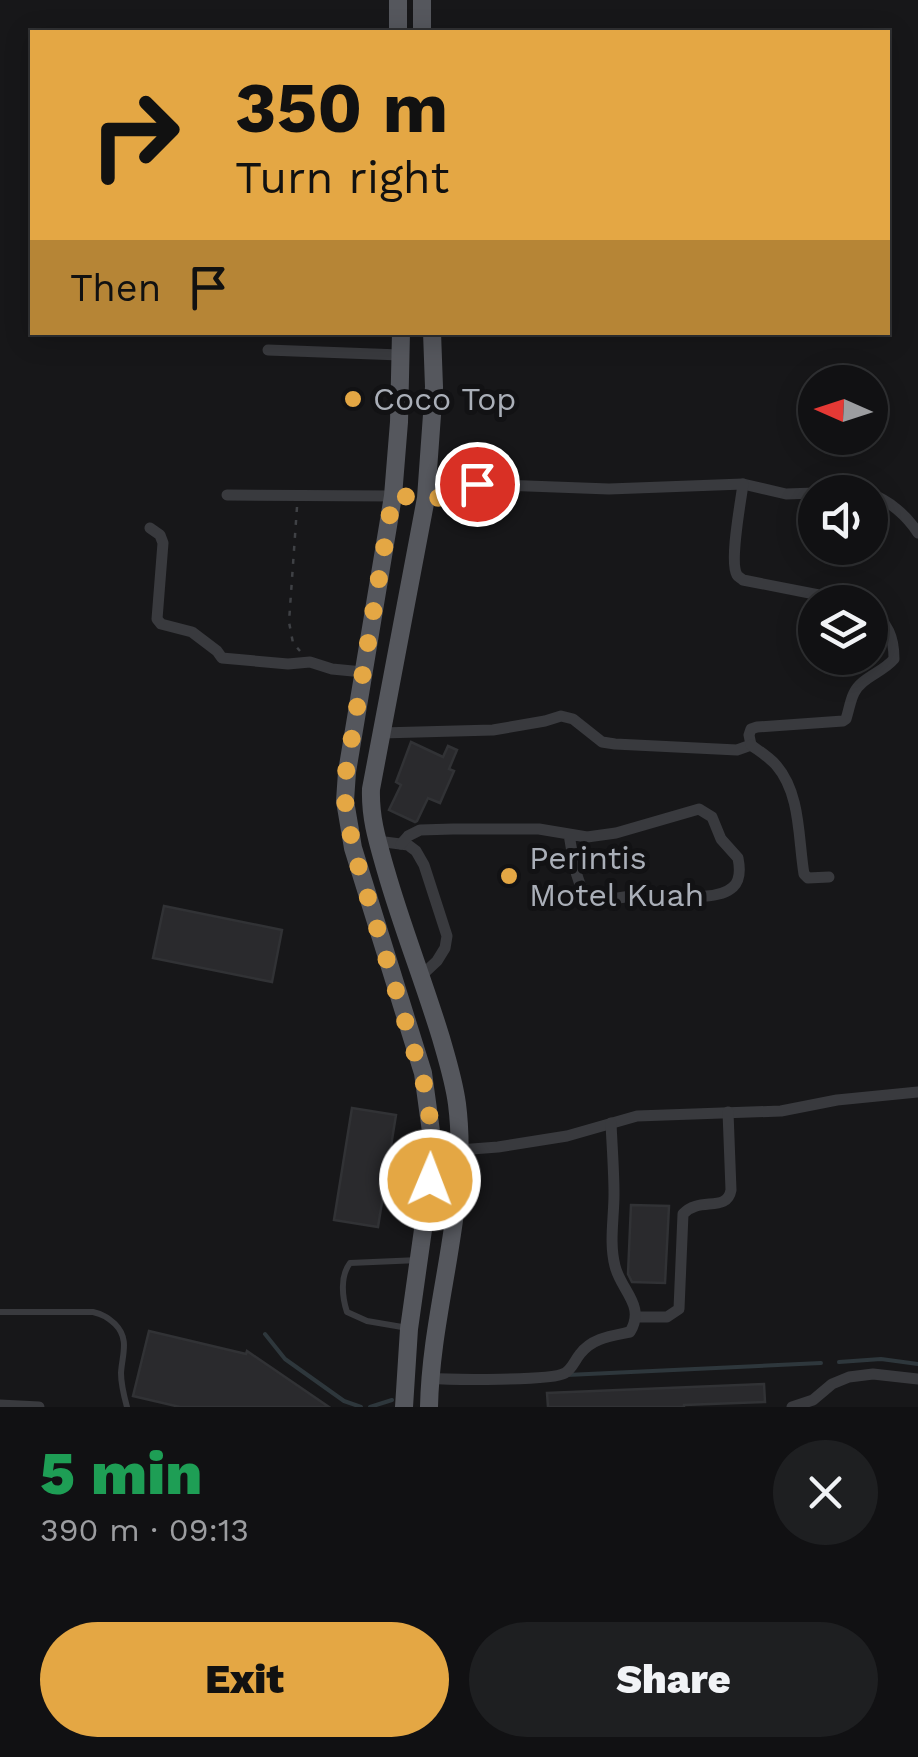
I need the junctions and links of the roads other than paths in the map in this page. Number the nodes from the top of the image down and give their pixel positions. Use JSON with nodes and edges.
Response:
{"nodes":[{"id":1,"x":398,"y":0,"type":"edge"},
{"id":2,"x":422,"y":0,"type":"edge"},
{"id":3,"x":398,"y":30,"type":"edge"},
{"id":4,"x":422,"y":30,"type":"edge"},
{"id":5,"x":401,"y":335,"type":"edge"},
{"id":6,"x":432,"y":335,"type":"edge"},
{"id":7,"x":268,"y":350,"type":"dead end"},
{"id":8,"x":400,"y":355,"type":"junction"},
{"id":9,"x":743,"y":484,"type":"junction"},
{"id":10,"x":798,"y":494,"type":"edge"},
{"id":11,"x":227,"y":496,"type":"dead end"},
{"id":12,"x":393,"y":496,"type":"junction"},
{"id":13,"x":426,"y":498,"type":"junction"},
{"id":14,"x":888,"y":503,"type":"edge"},
{"id":15,"x":916,"y":525,"type":"edge"},
{"id":16,"x":150,"y":528,"type":"dead end"},
{"id":17,"x":798,"y":591,"type":"edge"},
{"id":18,"x":888,"y":630,"type":"edge"},
{"id":19,"x":888,"y":667,"type":"edge"},
{"id":20,"x":363,"y":672,"type":"junction"},
{"id":21,"x":874,"y":675,"type":"edge"},
{"id":22,"x":381,"y":733,"type":"junction"},
{"id":23,"x":751,"y":745,"type":"junction"},
{"id":24,"x":570,"y":835,"type":"junction"},
{"id":25,"x":377,"y":841,"type":"junction"},
{"id":26,"x":401,"y":844,"type":"junction"},
{"id":27,"x":829,"y":876,"type":"dead end"},
{"id":28,"x":421,"y":976,"type":"junction"},
{"id":29,"x":918,"y":1092,"type":"edge"},
{"id":30,"x":728,"y":1112,"type":"junction"},
{"id":31,"x":611,"y":1122,"type":"junction"},
{"id":32,"x":459,"y":1150,"type":"junction"},
{"id":33,"x":420,"y":1260,"type":"junction"},
{"id":34,"x":0,"y":1312,"type":"edge"},
{"id":35,"x":636,"y":1317,"type":"junction"},
{"id":36,"x":409,"y":1328,"type":"junction"},
{"id":37,"x":430,"y":1378,"type":"junction"},
{"id":38,"x":918,"y":1380,"type":"edge"},
{"id":39,"x":0,"y":1406,"type":"edge"},
{"id":40,"x":39,"y":1407,"type":"edge"},
{"id":41,"x":127,"y":1407,"type":"edge"},
{"id":42,"x":404,"y":1407,"type":"edge"},
{"id":43,"x":429,"y":1407,"type":"edge"},
{"id":44,"x":792,"y":1407,"type":"edge"}],
"edges":[{"from":1,"to":3,"type":"main road"},
{"from":2,"to":4,"type":"main road"},
{"from":5,"to":8,"type":"main road"},
{"from":6,"to":13,"type":"main road"},
{"from":7,"to":8,"type":"street"},
{"from":8,"to":12,"type":"main road"},
{"from":9,"to":10,"type":"street"},
{"from":9,"to":13,"type":"street"},
{"from":9,"to":17,"type":"street"},
{"from":11,"to":12,"type":"street"},
{"from":12,"to":13,"type":"main road"},
{"from":12,"to":20,"type":"main road"},
{"from":13,"to":22,"type":"main road"},
{"from":14,"to":15,"type":"street"},
{"from":16,"to":20,"type":"street"},
{"from":18,"to":19,"type":"street"},
{"from":20,"to":33,"type":"main road"},
{"from":21,"to":23,"type":"street"},
{"from":22,"to":23,"type":"street"},
{"from":22,"to":25,"type":"main road"},
{"from":23,"to":27,"type":"street"},
{"from":24,"to":24,"type":"street"},
{"from":24,"to":26,"type":"street"},
{"from":25,"to":26,"type":"street"},
{"from":25,"to":28,"type":"main road"},
{"from":26,"to":28,"type":"street"},
{"from":28,"to":32,"type":"main road"},
{"from":29,"to":30,"type":"street"},
{"from":30,"to":31,"type":"street"},
{"from":30,"to":35,"type":"street"},
{"from":31,"to":32,"type":"street"},
{"from":31,"to":35,"type":"street"},
{"from":32,"to":37,"type":"main road"},
{"from":33,"to":36,"type":"main road"},
{"from":33,"to":36,"type":"lane"},
{"from":34,"to":41,"type":"lane"},
{"from":35,"to":37,"type":"street"},
{"from":36,"to":42,"type":"main road"},
{"from":37,"to":43,"type":"main road"},
{"from":38,"to":44,"type":"street"},
{"from":39,"to":40,"type":"street"}]}
